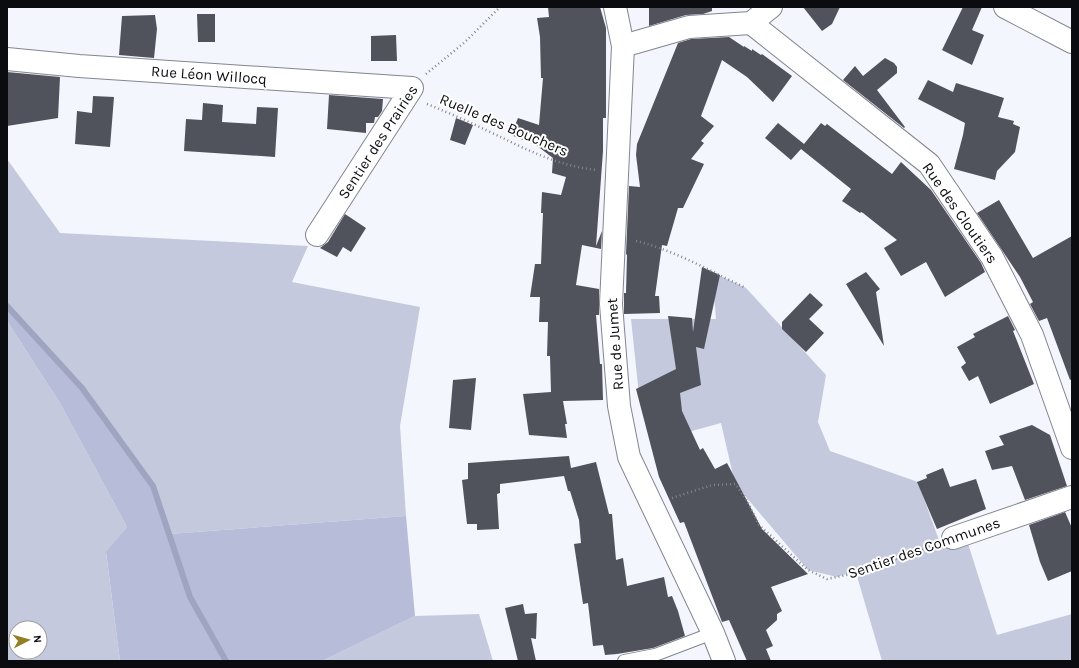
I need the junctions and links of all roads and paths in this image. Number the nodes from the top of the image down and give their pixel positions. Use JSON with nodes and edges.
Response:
{"nodes":[{"id":1,"x":500,"y":7,"type":"edge"},
{"id":2,"x":615,"y":7,"type":"edge"},
{"id":3,"x":771,"y":7,"type":"edge"},
{"id":4,"x":1004,"y":7,"type":"edge"},
{"id":5,"x":751,"y":23,"type":"junction"},
{"id":6,"x":1072,"y":42,"type":"edge"},
{"id":7,"x":623,"y":46,"type":"junction"},
{"id":8,"x":7,"y":59,"type":"edge"},
{"id":9,"x":410,"y":92,"type":"junction"},
{"id":10,"x":617,"y":172,"type":"junction"},
{"id":11,"x":317,"y":235,"type":"dead end"},
{"id":12,"x":614,"y":236,"type":"junction"},
{"id":13,"x":746,"y":288,"type":"dead end"},
{"id":14,"x":1072,"y":448,"type":"edge"},
{"id":15,"x":1072,"y":497,"type":"edge"},
{"id":16,"x":652,"y":504,"type":"junction"},
{"id":17,"x":953,"y":538,"type":"joint"},
{"id":18,"x":713,"y":633,"type":"junction"},
{"id":19,"x":624,"y":661,"type":"edge"},
{"id":20,"x":724,"y":661,"type":"edge"}],
"edges":[{"from":1,"to":9,"type":"path","name":"Sentier des Prairies"},
{"from":2,"to":7,"type":"street","name":"Rue de Jumet"},
{"from":3,"to":5,"type":"street"},
{"from":4,"to":6,"type":"street"},
{"from":5,"to":7,"type":"street"},
{"from":5,"to":14,"type":"street","name":"Rue des Cloutiers"},
{"from":7,"to":10,"type":"street","name":"Rue de Jumet"},
{"from":8,"to":9,"type":"street","name":"Rue Léon Willocq"},
{"from":9,"to":10,"type":"path","name":"Ruelle des Bouchers"},
{"from":9,"to":11,"type":"street","name":"Sentier des Prairies"},
{"from":10,"to":12,"type":"street","name":"Rue de Jumet"},
{"from":12,"to":13,"type":"path"},
{"from":12,"to":16,"type":"street","name":"Rue de Jumet"},
{"from":15,"to":17,"type":"street","name":"Sentier des Communes"},
{"from":16,"to":17,"type":"path","name":"Sentier des Communes"},
{"from":16,"to":18,"type":"street","name":"Rue de Jumet"},
{"from":18,"to":19,"type":"lane"},
{"from":18,"to":20,"type":"street","name":"Rue de Jumet"}]}
